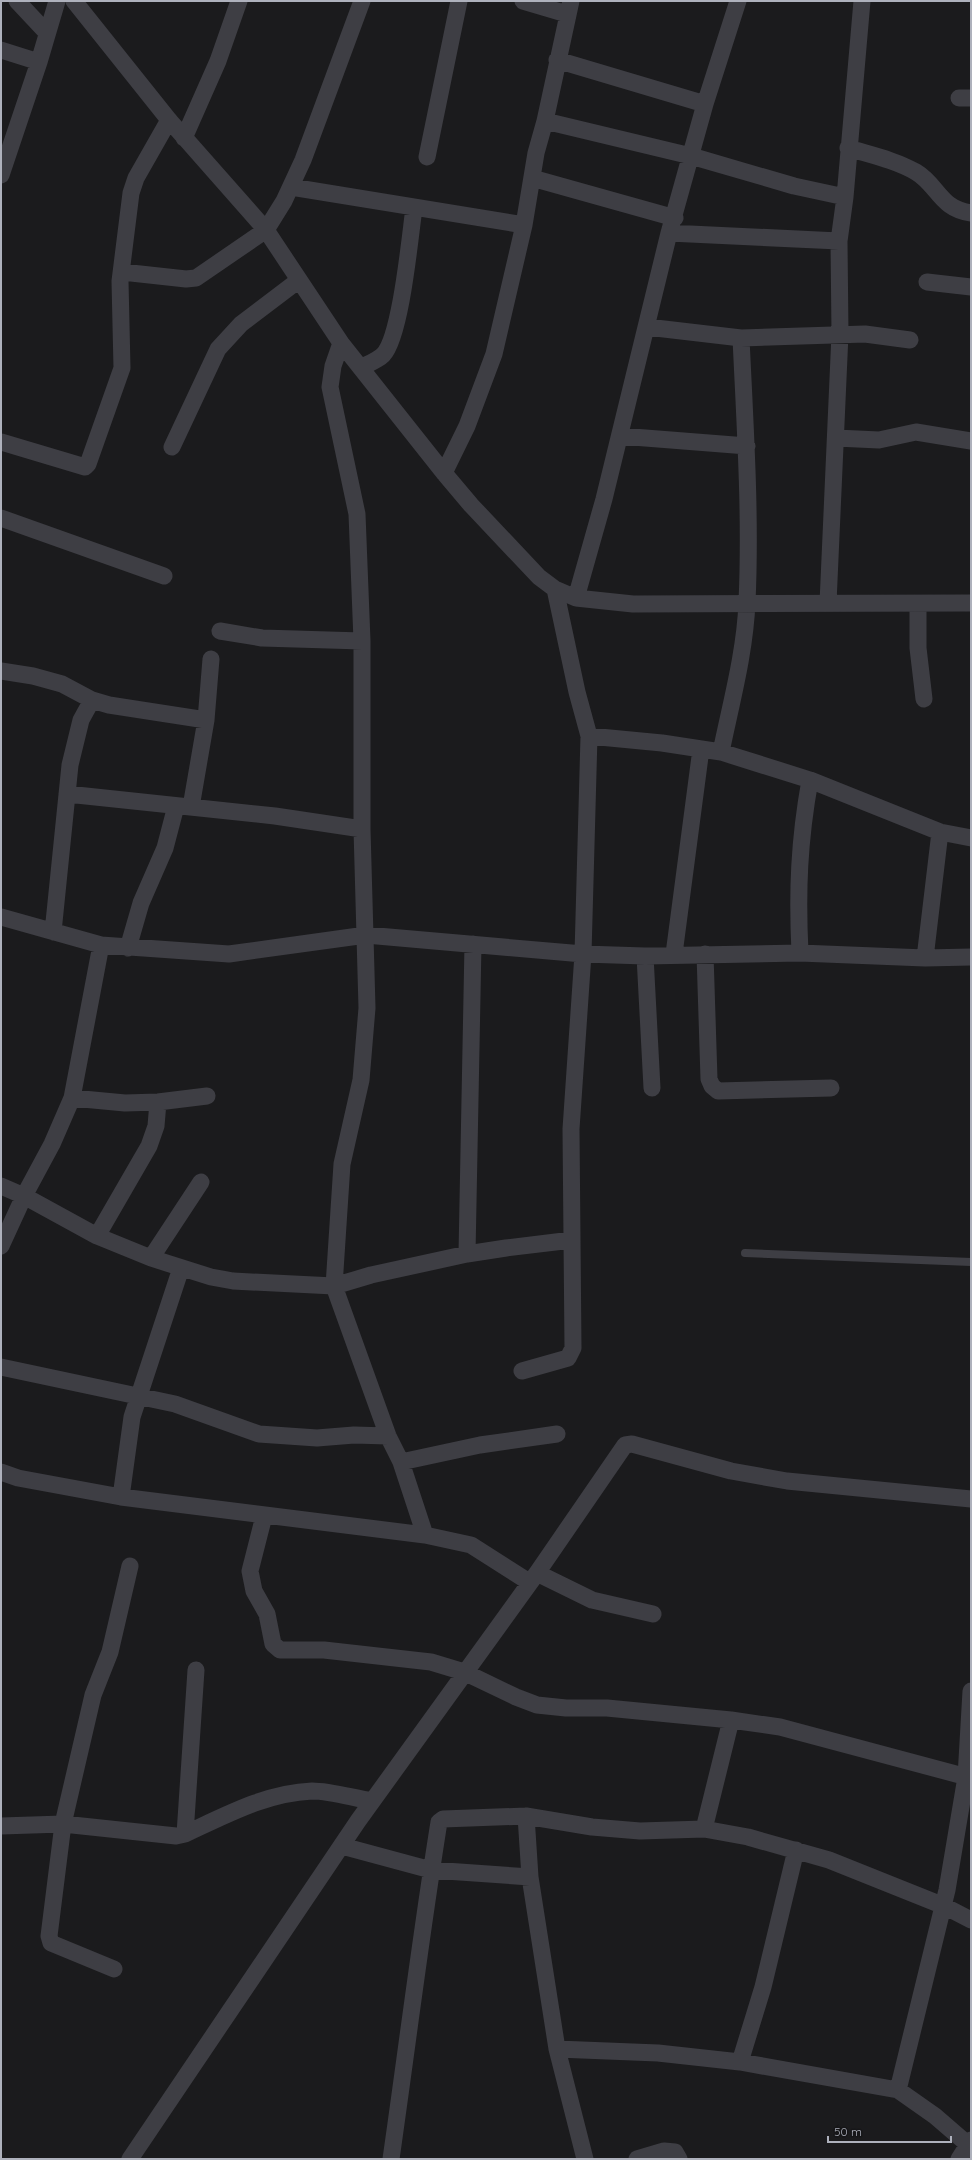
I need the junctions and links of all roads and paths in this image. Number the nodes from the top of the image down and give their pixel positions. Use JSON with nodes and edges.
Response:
{"nodes":[{"id":1,"x":17,"y":1,"type":"edge"},
{"id":2,"x":57,"y":1,"type":"edge"},
{"id":3,"x":74,"y":1,"type":"edge"},
{"id":4,"x":240,"y":1,"type":"edge"},
{"id":5,"x":362,"y":1,"type":"edge"},
{"id":6,"x":459,"y":1,"type":"edge"},
{"id":7,"x":523,"y":1,"type":"edge"},
{"id":8,"x":738,"y":1,"type":"edge"},
{"id":9,"x":862,"y":1,"type":"edge"},
{"id":10,"x":569,"y":7,"type":"edge"},
{"id":11,"x":47,"y":33,"type":"junction"},
{"id":12,"x":1,"y":50,"type":"edge"},
{"id":13,"x":557,"y":60,"type":"junction"},
{"id":14,"x":39,"y":62,"type":"junction"},
{"id":15,"x":705,"y":104,"type":"junction"},
{"id":16,"x":169,"y":120,"type":"junction"},
{"id":17,"x":545,"y":121,"type":"junction"},
{"id":18,"x":184,"y":138,"type":"junction"},
{"id":19,"x":848,"y":148,"type":"junction"},
{"id":20,"x":691,"y":156,"type":"junction"},
{"id":21,"x":427,"y":158,"type":"dead end"},
{"id":22,"x":1,"y":175,"type":"edge"},
{"id":23,"x":532,"y":178,"type":"junction"},
{"id":24,"x":291,"y":186,"type":"junction"},
{"id":25,"x":845,"y":196,"type":"junction"},
{"id":26,"x":414,"y":208,"type":"junction"},
{"id":27,"x":971,"y":213,"type":"edge"},
{"id":28,"x":524,"y":225,"type":"junction"},
{"id":29,"x":672,"y":226,"type":"junction"},
{"id":30,"x":266,"y":230,"type":"junction"},
{"id":31,"x":839,"y":241,"type":"junction"},
{"id":32,"x":122,"y":272,"type":"junction"},
{"id":33,"x":300,"y":280,"type":"junction"},
{"id":34,"x":927,"y":282,"type":"dead end"},
{"id":35,"x":971,"y":287,"type":"edge"},
{"id":36,"x":647,"y":327,"type":"junction"},
{"id":37,"x":840,"y":334,"type":"junction"},
{"id":38,"x":741,"y":338,"type":"junction"},
{"id":39,"x":910,"y":340,"type":"dead end"},
{"id":40,"x":341,"y":343,"type":"junction"},
{"id":41,"x":362,"y":367,"type":"junction"},
{"id":42,"x":620,"y":436,"type":"junction"},
{"id":43,"x":836,"y":438,"type":"junction"},
{"id":44,"x":971,"y":441,"type":"edge"},
{"id":45,"x":1,"y":442,"type":"edge"},
{"id":46,"x":746,"y":446,"type":"junction"},
{"id":47,"x":172,"y":447,"type":"dead end"},
{"id":48,"x":444,"y":473,"type":"junction"},
{"id":49,"x":1,"y":518,"type":"edge"},
{"id":50,"x":164,"y":576,"type":"dead end"},
{"id":51,"x":556,"y":589,"type":"junction"},
{"id":52,"x":576,"y":598,"type":"junction"},
{"id":53,"x":747,"y":603,"type":"junction"},
{"id":54,"x":828,"y":603,"type":"junction"},
{"id":55,"x":971,"y":603,"type":"edge"},
{"id":56,"x":918,"y":604,"type":"junction"},
{"id":57,"x":220,"y":631,"type":"dead end"},
{"id":58,"x":362,"y":641,"type":"junction"},
{"id":59,"x":211,"y":659,"type":"dead end"},
{"id":60,"x":1,"y":671,"type":"edge"},
{"id":61,"x":924,"y":699,"type":"dead end"},
{"id":62,"x":92,"y":700,"type":"junction"},
{"id":63,"x":206,"y":720,"type":"junction"},
{"id":64,"x":589,"y":736,"type":"junction"},
{"id":65,"x":701,"y":748,"type":"junction"},
{"id":66,"x":721,"y":752,"type":"junction"},
{"id":67,"x":810,"y":780,"type":"junction"},
{"id":68,"x":68,"y":794,"type":"junction"},
{"id":69,"x":184,"y":807,"type":"junction"},
{"id":70,"x":362,"y":829,"type":"junction"},
{"id":71,"x":940,"y":832,"type":"junction"},
{"id":72,"x":971,"y":838,"type":"edge"},
{"id":73,"x":1,"y":917,"type":"edge"},
{"id":74,"x":53,"y":932,"type":"junction"},
{"id":75,"x":366,"y":935,"type":"junction"},
{"id":76,"x":473,"y":944,"type":"junction"},
{"id":77,"x":101,"y":945,"type":"junction"},
{"id":78,"x":128,"y":948,"type":"junction"},
{"id":79,"x":800,"y":953,"type":"junction"},
{"id":80,"x":583,"y":954,"type":"junction"},
{"id":81,"x":674,"y":954,"type":"junction"},
{"id":82,"x":705,"y":954,"type":"junction"},
{"id":83,"x":645,"y":956,"type":"junction"},
{"id":84,"x":971,"y":957,"type":"edge"},
{"id":85,"x":925,"y":958,"type":"junction"},
{"id":86,"x":652,"y":1088,"type":"dead end"},
{"id":87,"x":831,"y":1088,"type":"dead end"},
{"id":88,"x":207,"y":1096,"type":"dead end"},
{"id":89,"x":72,"y":1098,"type":"junction"},
{"id":90,"x":158,"y":1102,"type":"junction"},
{"id":91,"x":201,"y":1182,"type":"dead end"},
{"id":92,"x":1,"y":1186,"type":"edge"},
{"id":93,"x":24,"y":1196,"type":"junction"},
{"id":94,"x":97,"y":1236,"type":"junction"},
{"id":95,"x":572,"y":1240,"type":"junction"},
{"id":96,"x":1,"y":1246,"type":"edge"},
{"id":97,"x":745,"y":1253,"type":"dead end"},
{"id":98,"x":467,"y":1254,"type":"junction"},
{"id":99,"x":151,"y":1258,"type":"junction"},
{"id":100,"x":971,"y":1262,"type":"edge"},
{"id":101,"x":181,"y":1268,"type":"junction"},
{"id":102,"x":334,"y":1286,"type":"junction"},
{"id":103,"x":1,"y":1367,"type":"edge"},
{"id":104,"x":522,"y":1371,"type":"dead end"},
{"id":105,"x":138,"y":1396,"type":"junction"},
{"id":106,"x":557,"y":1434,"type":"dead end"},
{"id":107,"x":388,"y":1436,"type":"junction"},
{"id":108,"x":401,"y":1462,"type":"junction"},
{"id":109,"x":1,"y":1472,"type":"edge"},
{"id":110,"x":121,"y":1497,"type":"junction"},
{"id":111,"x":971,"y":1499,"type":"edge"},
{"id":112,"x":264,"y":1516,"type":"junction"},
{"id":113,"x":425,"y":1535,"type":"junction"},
{"id":114,"x":130,"y":1566,"type":"dead end"},
{"id":115,"x":533,"y":1577,"type":"junction"},
{"id":116,"x":653,"y":1614,"type":"dead end"},
{"id":117,"x":196,"y":1670,"type":"dead end"},
{"id":118,"x":464,"y":1672,"type":"junction"},
{"id":119,"x":971,"y":1691,"type":"edge"},
{"id":120,"x":731,"y":1720,"type":"junction"},
{"id":121,"x":968,"y":1778,"type":"edge"},
{"id":122,"x":372,"y":1801,"type":"junction"},
{"id":123,"x":526,"y":1816,"type":"junction"},
{"id":124,"x":63,"y":1824,"type":"junction"},
{"id":125,"x":1,"y":1826,"type":"edge"},
{"id":126,"x":704,"y":1829,"type":"junction"},
{"id":127,"x":185,"y":1834,"type":"junction"},
{"id":128,"x":342,"y":1846,"type":"junction"},
{"id":129,"x":796,"y":1850,"type":"junction"},
{"id":130,"x":431,"y":1870,"type":"junction"},
{"id":131,"x":530,"y":1877,"type":"junction"},
{"id":132,"x":944,"y":1906,"type":"junction"},
{"id":133,"x":971,"y":1920,"type":"edge"},
{"id":134,"x":114,"y":1969,"type":"dead end"},
{"id":135,"x":557,"y":2049,"type":"junction"},
{"id":136,"x":740,"y":2062,"type":"junction"},
{"id":137,"x":898,"y":2090,"type":"junction"},
{"id":138,"x":967,"y":2148,"type":"edge"},
{"id":139,"x":130,"y":2159,"type":"edge"},
{"id":140,"x":391,"y":2159,"type":"edge"},
{"id":141,"x":585,"y":2159,"type":"edge"},
{"id":142,"x":637,"y":2159,"type":"edge"},
{"id":143,"x":679,"y":2159,"type":"edge"}],
"edges":[{"from":1,"to":11,"type":"street"},
{"from":2,"to":11,"type":"street"},
{"from":3,"to":16,"type":"street"},
{"from":4,"to":18,"type":"street"},
{"from":5,"to":24,"type":"street"},
{"from":6,"to":21,"type":"street"},
{"from":7,"to":10,"type":"street"},
{"from":8,"to":15,"type":"street"},
{"from":9,"to":19,"type":"street"},
{"from":10,"to":13,"type":"street"},
{"from":11,"to":14,"type":"street"},
{"from":12,"to":14,"type":"street"},
{"from":13,"to":15,"type":"street"},
{"from":13,"to":17,"type":"street"},
{"from":14,"to":22,"type":"street"},
{"from":15,"to":20,"type":"street"},
{"from":16,"to":18,"type":"street"},
{"from":16,"to":32,"type":"street"},
{"from":17,"to":20,"type":"street"},
{"from":17,"to":23,"type":"street"},
{"from":18,"to":30,"type":"street"},
{"from":19,"to":25,"type":"street"},
{"from":19,"to":27,"type":"street"},
{"from":20,"to":25,"type":"street"},
{"from":20,"to":29,"type":"street"},
{"from":23,"to":28,"type":"street"},
{"from":23,"to":29,"type":"street"},
{"from":24,"to":26,"type":"street"},
{"from":24,"to":30,"type":"street"},
{"from":25,"to":31,"type":"street"},
{"from":26,"to":28,"type":"street"},
{"from":26,"to":41,"type":"street"},
{"from":28,"to":48,"type":"street"},
{"from":29,"to":31,"type":"street"},
{"from":29,"to":36,"type":"street"},
{"from":30,"to":32,"type":"street"},
{"from":30,"to":33,"type":"street"},
{"from":31,"to":37,"type":"street"},
{"from":32,"to":45,"type":"street"},
{"from":33,"to":40,"type":"street"},
{"from":33,"to":47,"type":"street"},
{"from":34,"to":35,"type":"street"},
{"from":36,"to":38,"type":"street"},
{"from":36,"to":42,"type":"street"},
{"from":37,"to":38,"type":"street"},
{"from":37,"to":39,"type":"street"},
{"from":37,"to":43,"type":"street"},
{"from":38,"to":46,"type":"street"},
{"from":40,"to":41,"type":"street"},
{"from":40,"to":58,"type":"street"},
{"from":41,"to":48,"type":"street"},
{"from":42,"to":46,"type":"street"},
{"from":42,"to":52,"type":"street"},
{"from":43,"to":44,"type":"street"},
{"from":43,"to":54,"type":"street"},
{"from":46,"to":53,"type":"street"},
{"from":48,"to":51,"type":"street"},
{"from":49,"to":50,"type":"street"},
{"from":51,"to":52,"type":"street"},
{"from":51,"to":64,"type":"street"},
{"from":52,"to":53,"type":"street"},
{"from":53,"to":54,"type":"street"},
{"from":53,"to":66,"type":"street"},
{"from":54,"to":56,"type":"street"},
{"from":55,"to":56,"type":"street"},
{"from":56,"to":61,"type":"street"},
{"from":57,"to":58,"type":"street"},
{"from":58,"to":70,"type":"street"},
{"from":59,"to":63,"type":"street"},
{"from":60,"to":62,"type":"street"},
{"from":62,"to":63,"type":"street"},
{"from":62,"to":68,"type":"street"},
{"from":63,"to":69,"type":"street"},
{"from":64,"to":65,"type":"street"},
{"from":64,"to":80,"type":"street"},
{"from":65,"to":66,"type":"street"},
{"from":65,"to":81,"type":"street"},
{"from":66,"to":67,"type":"street"},
{"from":67,"to":71,"type":"street"},
{"from":67,"to":79,"type":"street"},
{"from":68,"to":69,"type":"street"},
{"from":68,"to":74,"type":"street"},
{"from":69,"to":70,"type":"street"},
{"from":69,"to":78,"type":"street"},
{"from":70,"to":75,"type":"street"},
{"from":71,"to":72,"type":"street"},
{"from":71,"to":85,"type":"street"},
{"from":73,"to":74,"type":"street"},
{"from":74,"to":77,"type":"street"},
{"from":75,"to":76,"type":"street"},
{"from":75,"to":78,"type":"street"},
{"from":75,"to":102,"type":"street"},
{"from":76,"to":80,"type":"street"},
{"from":76,"to":98,"type":"street"},
{"from":77,"to":78,"type":"street"},
{"from":77,"to":89,"type":"street"},
{"from":79,"to":82,"type":"street"},
{"from":79,"to":85,"type":"street"},
{"from":80,"to":83,"type":"street"},
{"from":80,"to":95,"type":"street"},
{"from":81,"to":82,"type":"street"},
{"from":81,"to":83,"type":"street"},
{"from":82,"to":87,"type":"street"},
{"from":83,"to":86,"type":"street"},
{"from":84,"to":85,"type":"street"},
{"from":88,"to":90,"type":"street"},
{"from":89,"to":90,"type":"street"},
{"from":89,"to":93,"type":"street"},
{"from":90,"to":94,"type":"street"},
{"from":91,"to":99,"type":"street"},
{"from":92,"to":93,"type":"street"},
{"from":93,"to":94,"type":"street"},
{"from":93,"to":96,"type":"street"},
{"from":94,"to":99,"type":"street"},
{"from":95,"to":98,"type":"street"},
{"from":95,"to":104,"type":"street"},
{"from":97,"to":100,"type":"lane"},
{"from":98,"to":102,"type":"street"},
{"from":99,"to":101,"type":"street"},
{"from":101,"to":102,"type":"street"},
{"from":101,"to":105,"type":"street"},
{"from":102,"to":107,"type":"street"},
{"from":103,"to":105,"type":"street"},
{"from":105,"to":107,"type":"street"},
{"from":105,"to":110,"type":"street"},
{"from":106,"to":108,"type":"street"},
{"from":107,"to":108,"type":"street"},
{"from":108,"to":113,"type":"street"},
{"from":109,"to":110,"type":"street"},
{"from":110,"to":112,"type":"street"},
{"from":111,"to":115,"type":"street"},
{"from":112,"to":113,"type":"street"},
{"from":112,"to":118,"type":"street"},
{"from":113,"to":115,"type":"street"},
{"from":114,"to":124,"type":"street"},
{"from":115,"to":116,"type":"street"},
{"from":115,"to":118,"type":"street"},
{"from":117,"to":127,"type":"street"},
{"from":118,"to":120,"type":"street"},
{"from":118,"to":122,"type":"street"},
{"from":119,"to":121,"type":"street"},
{"from":120,"to":121,"type":"street"},
{"from":120,"to":126,"type":"street"},
{"from":121,"to":132,"type":"street"},
{"from":122,"to":127,"type":"street"},
{"from":122,"to":128,"type":"street"},
{"from":123,"to":126,"type":"street"},
{"from":123,"to":130,"type":"street"},
{"from":123,"to":131,"type":"street"},
{"from":124,"to":125,"type":"street"},
{"from":124,"to":127,"type":"street"},
{"from":124,"to":134,"type":"street"},
{"from":126,"to":129,"type":"street"},
{"from":128,"to":130,"type":"street"},
{"from":128,"to":139,"type":"street"},
{"from":129,"to":132,"type":"street"},
{"from":129,"to":136,"type":"street"},
{"from":130,"to":131,"type":"street"},
{"from":130,"to":140,"type":"street"},
{"from":131,"to":135,"type":"street"},
{"from":132,"to":133,"type":"street"},
{"from":132,"to":137,"type":"street"},
{"from":135,"to":136,"type":"street"},
{"from":135,"to":141,"type":"street"},
{"from":136,"to":137,"type":"street"},
{"from":137,"to":138,"type":"street"},
{"from":142,"to":143,"type":"street"}]}
